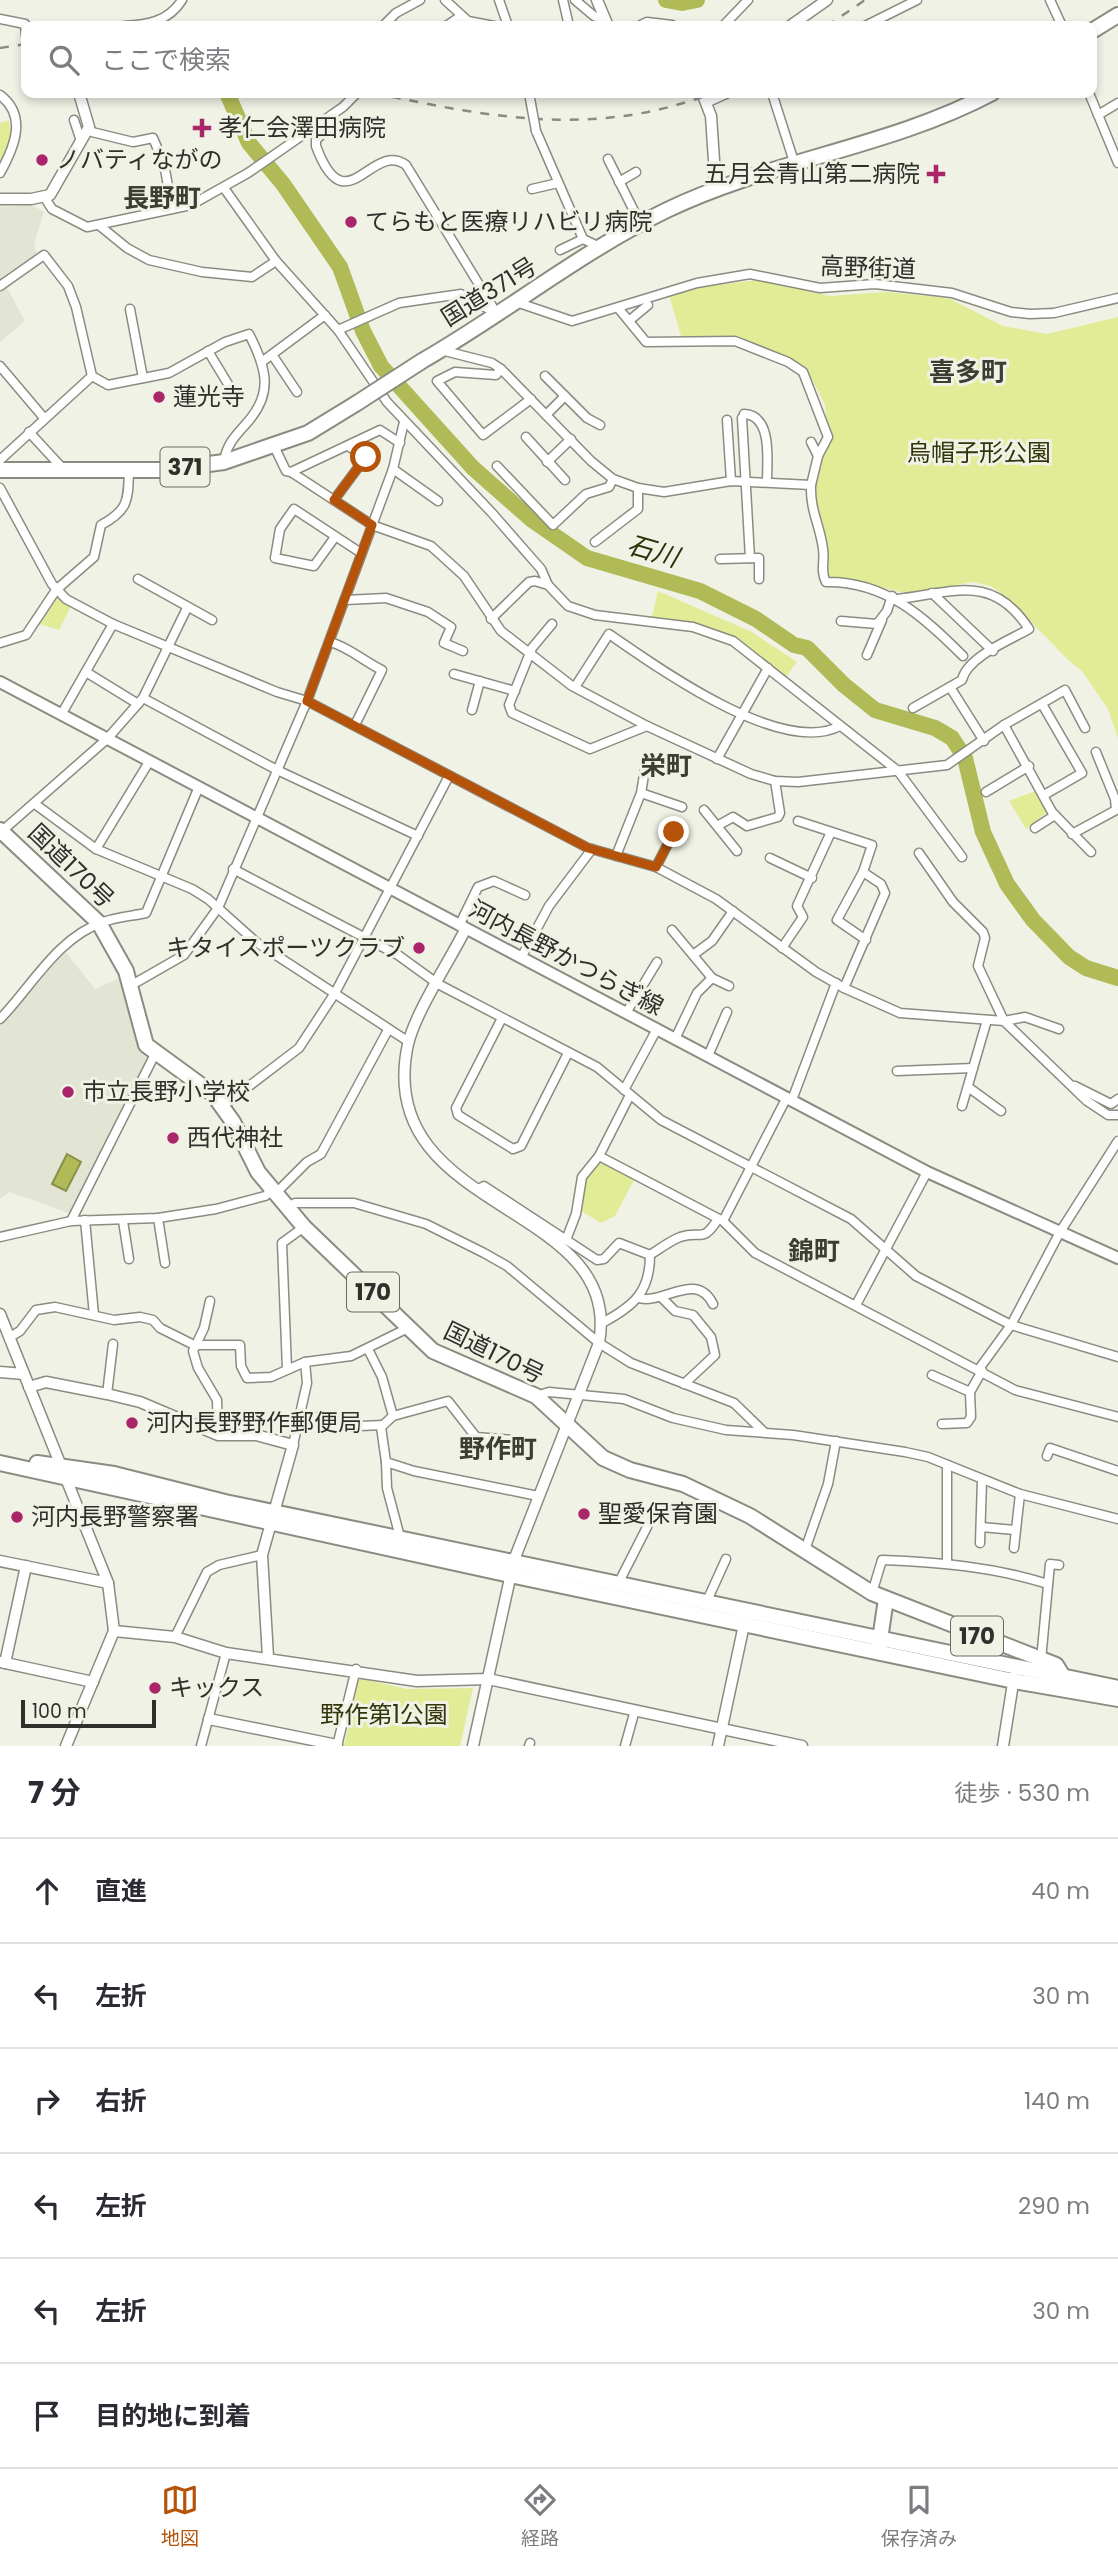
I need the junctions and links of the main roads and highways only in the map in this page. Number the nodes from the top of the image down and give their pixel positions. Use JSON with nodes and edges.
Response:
{"nodes":[{"id":1,"x":1118,"y":15,"type":"edge"},
{"id":2,"x":1097,"y":28,"type":"edge"},
{"id":3,"x":982,"y":98,"type":"edge"},
{"id":4,"x":0,"y":470,"type":"edge"},
{"id":5,"x":0,"y":682,"type":"edge"},
{"id":6,"x":1,"y":831,"type":"edge"},
{"id":7,"x":1118,"y":1258,"type":"edge"},
{"id":8,"x":0,"y":1457,"type":"edge"},
{"id":9,"x":0,"y":1463,"type":"edge"},
{"id":10,"x":64,"y":1471,"type":"junction"},
{"id":11,"x":273,"y":1516,"type":"junction"},
{"id":12,"x":512,"y":1568,"type":"junction"},
{"id":13,"x":879,"y":1596,"type":"junction"},
{"id":14,"x":745,"y":1618,"type":"junction"},
{"id":15,"x":879,"y":1646,"type":"junction"},
{"id":16,"x":1015,"y":1675,"type":"junction"},
{"id":17,"x":1064,"y":1678,"type":"junction"},
{"id":18,"x":1118,"y":1688,"type":"edge"},
{"id":19,"x":1118,"y":1699,"type":"edge"}],
"edges":[{"from":1,"to":2,"type":"highway"},
{"from":3,"to":4,"type":"highway","name":"国道371号","number":"371","bridge":true},
{"from":5,"to":7,"type":"main road","name":"河内長野かつらぎ線"},
{"from":6,"to":13,"type":"highway","name":"国道170号","number":"170"},
{"from":8,"to":10,"type":"highway","name":"国道170号","number":"170"},
{"from":9,"to":10,"type":"highway","name":"国道170号","number":"170"},
{"from":10,"to":11,"type":"highway","name":"国道170号","number":"170"},
{"from":11,"to":12,"type":"highway","name":"国道170号","number":"170"},
{"from":11,"to":12,"type":"highway","name":"国道170号","number":"170"},
{"from":12,"to":14,"type":"highway","name":"国道170号","number":"170"},
{"from":12,"to":14,"type":"highway","name":"国道170号","number":"170"},
{"from":13,"to":15,"type":"highway"},
{"from":13,"to":17,"type":"highway","name":"国道170号","number":"170"},
{"from":14,"to":15,"type":"highway","name":"国道170号","number":"170"},
{"from":15,"to":16,"type":"highway","name":"国道170号","number":"170"},
{"from":16,"to":17,"type":"highway","name":"国道170号","number":"170"},
{"from":16,"to":19,"type":"highway","name":"国道170号","number":"170"},
{"from":17,"to":18,"type":"highway","name":"国道170号","number":"170"}]}
